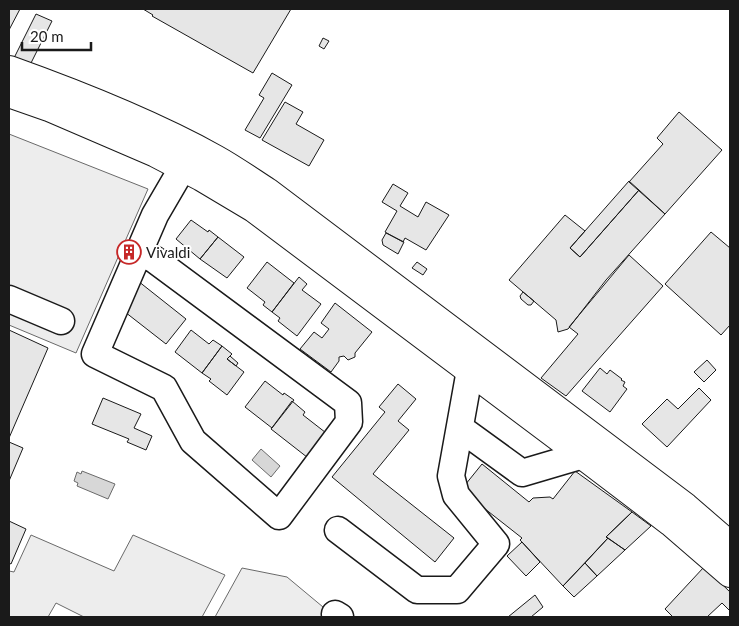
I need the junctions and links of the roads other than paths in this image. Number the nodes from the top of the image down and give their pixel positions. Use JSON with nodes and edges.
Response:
{"nodes":[{"id":1,"x":9,"y":70,"type":"edge"},
{"id":2,"x":9,"y":92,"type":"edge"},
{"id":3,"x":183,"y":167,"type":"junction"},
{"id":4,"x":139,"y":251,"type":"junction"},
{"id":5,"x":9,"y":298,"type":"edge"},
{"id":6,"x":61,"y":321,"type":"dead end"},
{"id":7,"x":475,"y":361,"type":"junction"},
{"id":8,"x":460,"y":428,"type":"junction"},
{"id":9,"x":583,"y":455,"type":"junction"},
{"id":10,"x":338,"y":530,"type":"dead end"},
{"id":11,"x":730,"y":546,"type":"edge"},
{"id":12,"x":730,"y":573,"type":"edge"}],
"edges":[{"from":1,"to":7,"type":"main road"},
{"from":2,"to":3,"type":"main road"},
{"from":3,"to":4,"type":"street"},
{"from":3,"to":7,"type":"main road"},
{"from":4,"to":4,"type":"street"},
{"from":5,"to":6,"type":"street"},
{"from":7,"to":8,"type":"street"},
{"from":7,"to":9,"type":"main road"},
{"from":7,"to":11,"type":"main road"},
{"from":8,"to":9,"type":"street"},
{"from":8,"to":10,"type":"street"},
{"from":9,"to":12,"type":"main road"}]}
